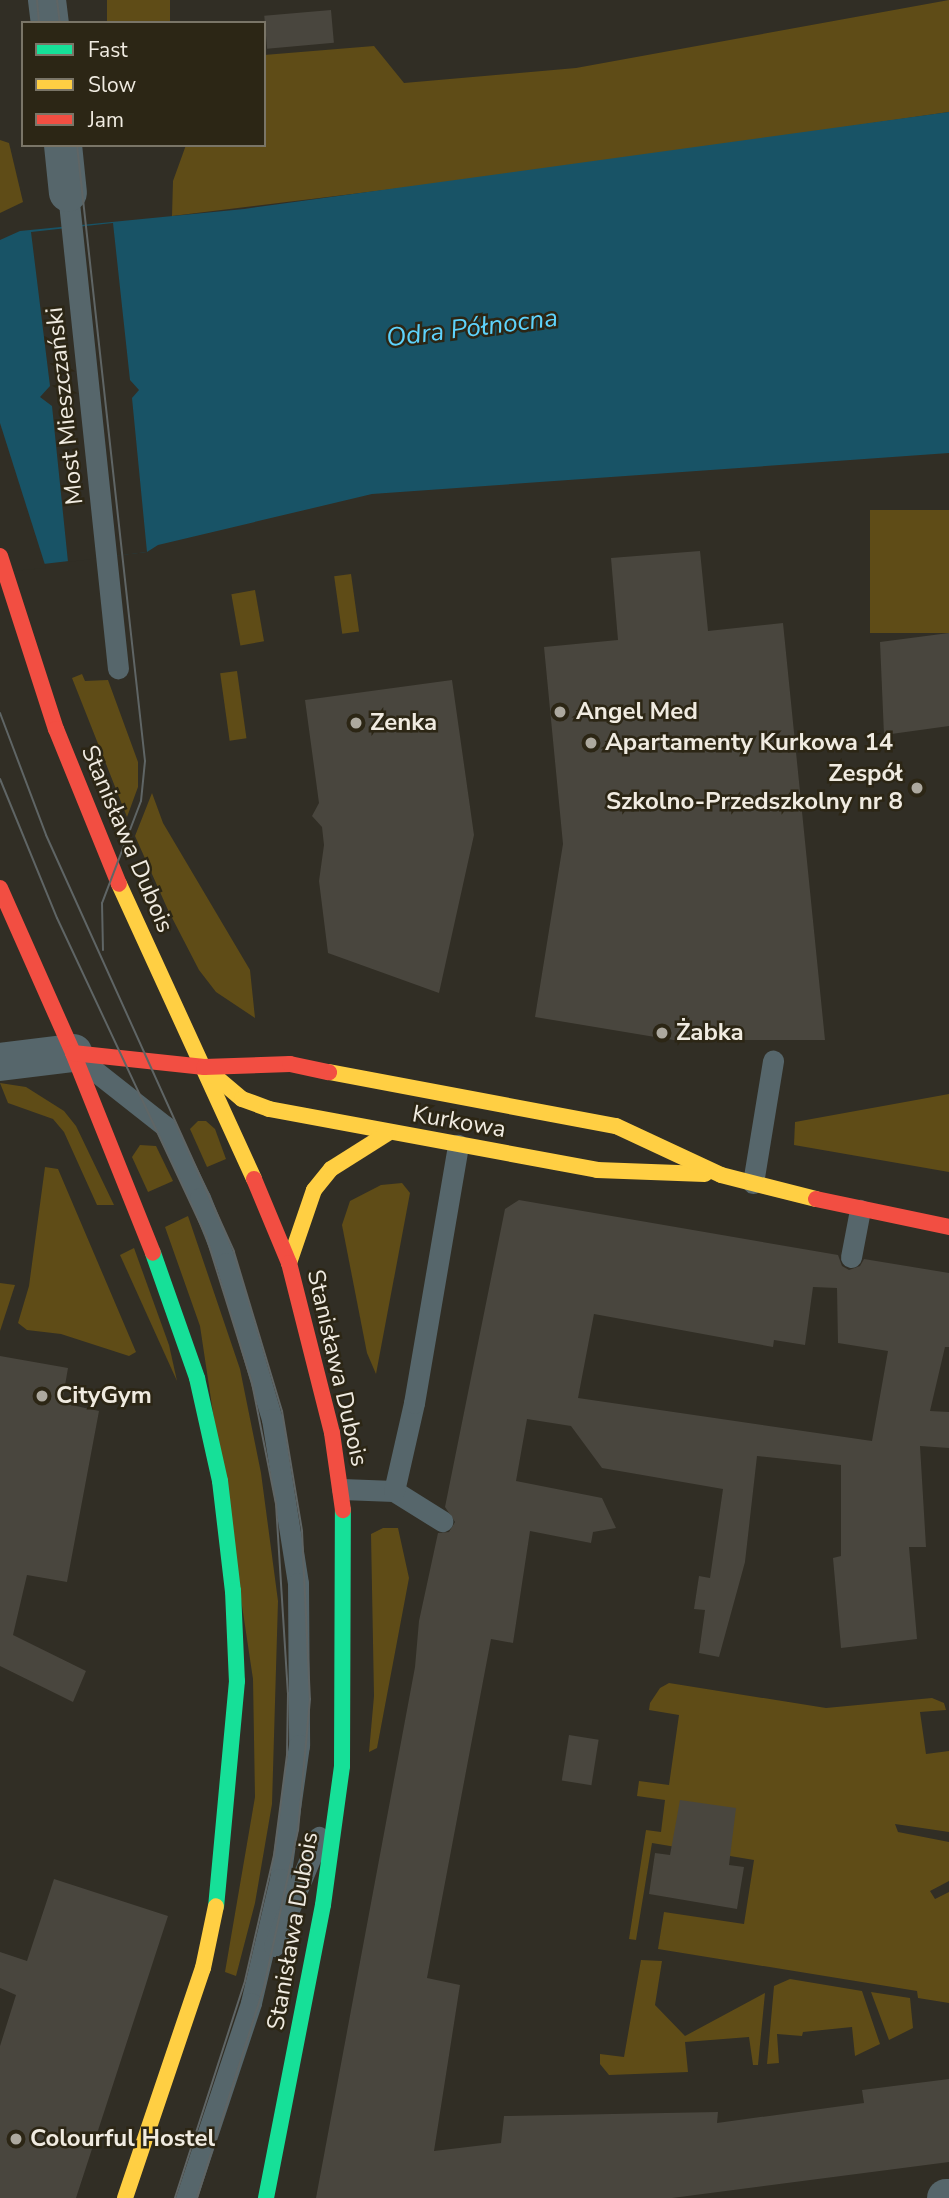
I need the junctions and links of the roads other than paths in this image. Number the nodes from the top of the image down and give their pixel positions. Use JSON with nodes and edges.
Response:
{"nodes":[{"id":1,"x":47,"y":0,"type":"edge"},
{"id":2,"x":50,"y":21,"type":"edge"},
{"id":3,"x":63,"y":147,"type":"edge"},
{"id":4,"x":70,"y":210,"type":"joint"},
{"id":5,"x":0,"y":556,"type":"edge"},
{"id":6,"x":118,"y":668,"type":"dead end"},
{"id":7,"x":0,"y":888,"type":"edge"},
{"id":8,"x":73,"y":1053,"type":"junction"},
{"id":9,"x":773,"y":1061,"type":"dead end"},
{"id":10,"x":0,"y":1062,"type":"edge"},
{"id":11,"x":204,"y":1067,"type":"junction"},
{"id":12,"x":388,"y":1133,"type":"junction"},
{"id":13,"x":458,"y":1145,"type":"junction"},
{"id":14,"x":721,"y":1175,"type":"junction"},
{"id":15,"x":753,"y":1183,"type":"junction"},
{"id":16,"x":860,"y":1210,"type":"junction"},
{"id":17,"x":949,"y":1227,"type":"edge"},
{"id":18,"x":851,"y":1257,"type":"dead end"},
{"id":19,"x":289,"y":1263,"type":"junction"},
{"id":20,"x":342,"y":1489,"type":"junction"},
{"id":21,"x":394,"y":1491,"type":"junction"},
{"id":22,"x":442,"y":1521,"type":"dead end"},
{"id":23,"x":340,"y":1783,"type":"junction"},
{"id":24,"x":251,"y":2003,"type":"junction"},
{"id":25,"x":125,"y":2198,"type":"edge"},
{"id":26,"x":186,"y":2198,"type":"edge"},
{"id":27,"x":266,"y":2198,"type":"edge"}],
"edges":[{"from":1,"to":2,"type":"street"},
{"from":3,"to":4,"type":"street"},
{"from":4,"to":6,"type":"lane","name":"Most Mieszczański"},
{"from":5,"to":11,"type":"street","name":"Stanisława Dubois"},
{"from":7,"to":8,"type":"street"},
{"from":8,"to":10,"type":"street"},
{"from":8,"to":11,"type":"street","name":"Kurkowa"},
{"from":8,"to":24,"type":"lane"},
{"from":8,"to":25,"type":"street"},
{"from":9,"to":15,"type":"lane"},
{"from":11,"to":12,"type":"street","name":"Kurkowa"},
{"from":11,"to":14,"type":"street","name":"Kurkowa"},
{"from":11,"to":19,"type":"street","name":"Stanisława Dubois"},
{"from":12,"to":13,"type":"street","name":"Kurkowa"},
{"from":12,"to":19,"type":"street"},
{"from":13,"to":14,"type":"street","name":"Kurkowa"},
{"from":13,"to":21,"type":"lane"},
{"from":14,"to":15,"type":"street","name":"Kurkowa"},
{"from":15,"to":16,"type":"street","name":"Kurkowa"},
{"from":16,"to":17,"type":"street","name":"Kurkowa"},
{"from":16,"to":18,"type":"lane"},
{"from":19,"to":20,"type":"street","name":"Stanisława Dubois"},
{"from":20,"to":21,"type":"lane"},
{"from":20,"to":23,"type":"street","name":"Stanisława Dubois"},
{"from":21,"to":22,"type":"lane"},
{"from":23,"to":24,"type":"lane"},
{"from":23,"to":27,"type":"street","name":"Stanisława Dubois"},
{"from":24,"to":26,"type":"lane"}]}
